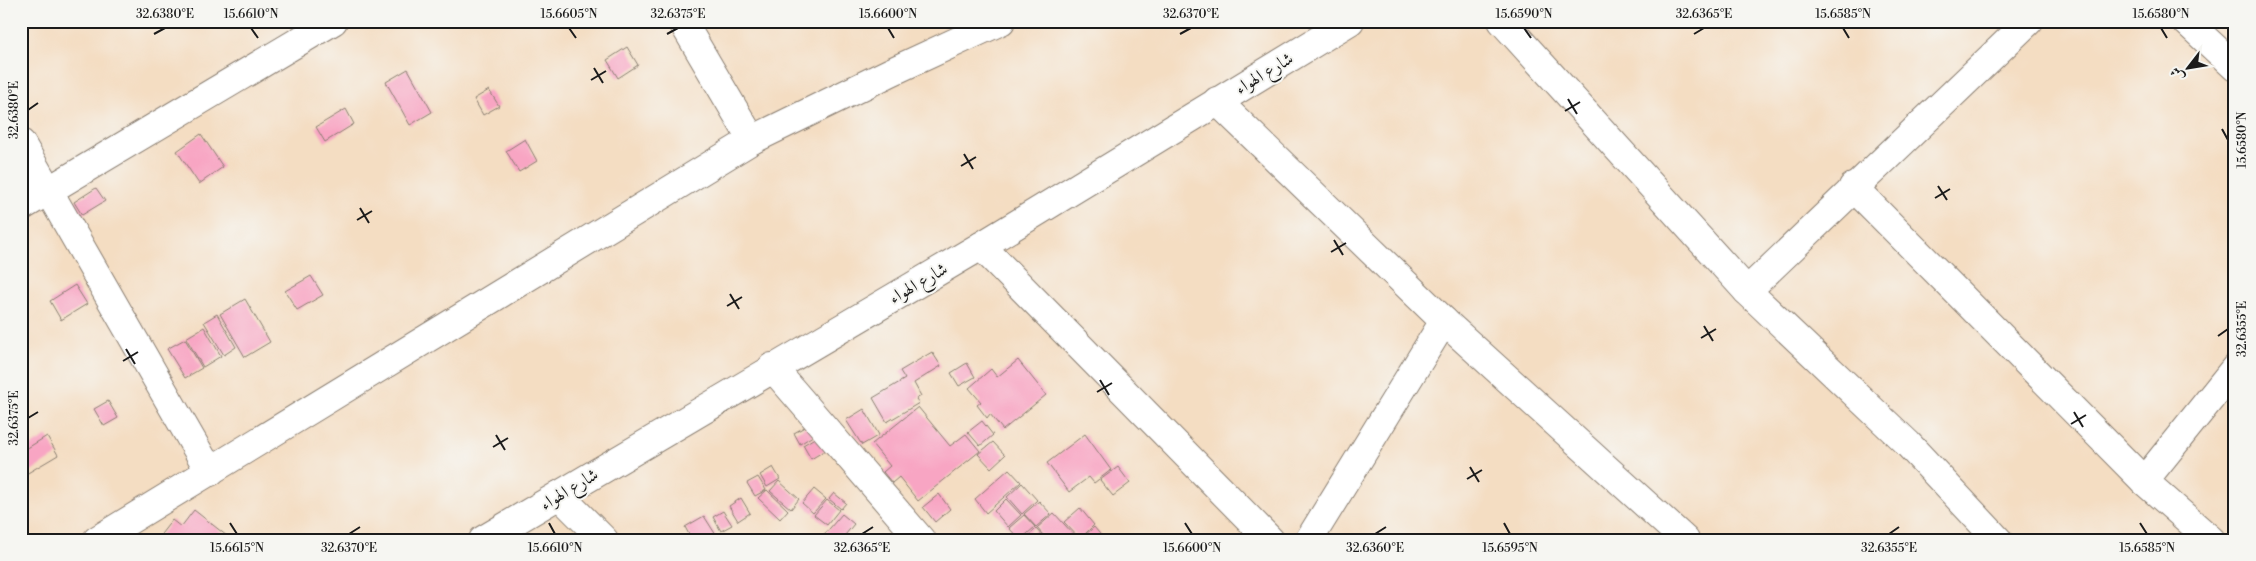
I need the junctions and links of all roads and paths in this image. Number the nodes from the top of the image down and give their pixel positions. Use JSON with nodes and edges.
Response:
{"nodes":[{"id":1,"x":333,"y":21,"type":"edge"},
{"id":2,"x":682,"y":21,"type":"edge"},
{"id":3,"x":1002,"y":21,"type":"edge"},
{"id":4,"x":1350,"y":21,"type":"edge"},
{"id":5,"x":1502,"y":21,"type":"edge"},
{"id":6,"x":2029,"y":21,"type":"edge"},
{"id":7,"x":2186,"y":21,"type":"edge"},
{"id":8,"x":2235,"y":67,"type":"edge"},
{"id":9,"x":1216,"y":101,"type":"junction"},
{"id":10,"x":752,"y":140,"type":"junction"},
{"id":11,"x":21,"y":143,"type":"edge"},
{"id":12,"x":1853,"y":187,"type":"junction"},
{"id":13,"x":49,"y":190,"type":"junction"},
{"id":14,"x":21,"y":207,"type":"edge"},
{"id":15,"x":981,"y":246,"type":"junction"},
{"id":16,"x":1747,"y":291,"type":"junction"},
{"id":17,"x":1444,"y":321,"type":"junction"},
{"id":18,"x":772,"y":367,"type":"junction"},
{"id":19,"x":2235,"y":368,"type":"edge"},
{"id":20,"x":210,"y":472,"type":"junction"},
{"id":21,"x":2144,"y":480,"type":"junction"},
{"id":22,"x":559,"y":495,"type":"junction"},
{"id":23,"x":97,"y":540,"type":"edge"},
{"id":24,"x":483,"y":540,"type":"edge"},
{"id":25,"x":604,"y":540,"type":"edge"},
{"id":26,"x":920,"y":540,"type":"edge"},
{"id":27,"x":1270,"y":540,"type":"edge"},
{"id":28,"x":1309,"y":540,"type":"edge"},
{"id":29,"x":1685,"y":540,"type":"edge"},
{"id":30,"x":1998,"y":540,"type":"edge"},
{"id":31,"x":2211,"y":540,"type":"edge"}],
"edges":[{"from":1,"to":13,"type":"street"},
{"from":2,"to":10,"type":"street"},
{"from":3,"to":10,"type":"street"},
{"from":4,"to":9,"type":"street","name":"شارع الهواء"},
{"from":5,"to":16,"type":"street"},
{"from":6,"to":12,"type":"street"},
{"from":7,"to":8,"type":"street"},
{"from":9,"to":15,"type":"street","name":"شارع الهواء"},
{"from":9,"to":17,"type":"street"},
{"from":10,"to":20,"type":"street"},
{"from":11,"to":13,"type":"street"},
{"from":12,"to":16,"type":"street"},
{"from":12,"to":21,"type":"street"},
{"from":13,"to":14,"type":"street"},
{"from":13,"to":20,"type":"street"},
{"from":15,"to":18,"type":"street","name":"شارع الهواء"},
{"from":15,"to":27,"type":"street"},
{"from":16,"to":30,"type":"street"},
{"from":17,"to":28,"type":"street"},
{"from":17,"to":29,"type":"street"},
{"from":18,"to":22,"type":"street","name":"شارع الهواء"},
{"from":18,"to":26,"type":"street"},
{"from":19,"to":21,"type":"street"},
{"from":20,"to":23,"type":"street"},
{"from":21,"to":31,"type":"street"},
{"from":22,"to":24,"type":"street","name":"شارع الهواء"},
{"from":22,"to":25,"type":"street"}]}
